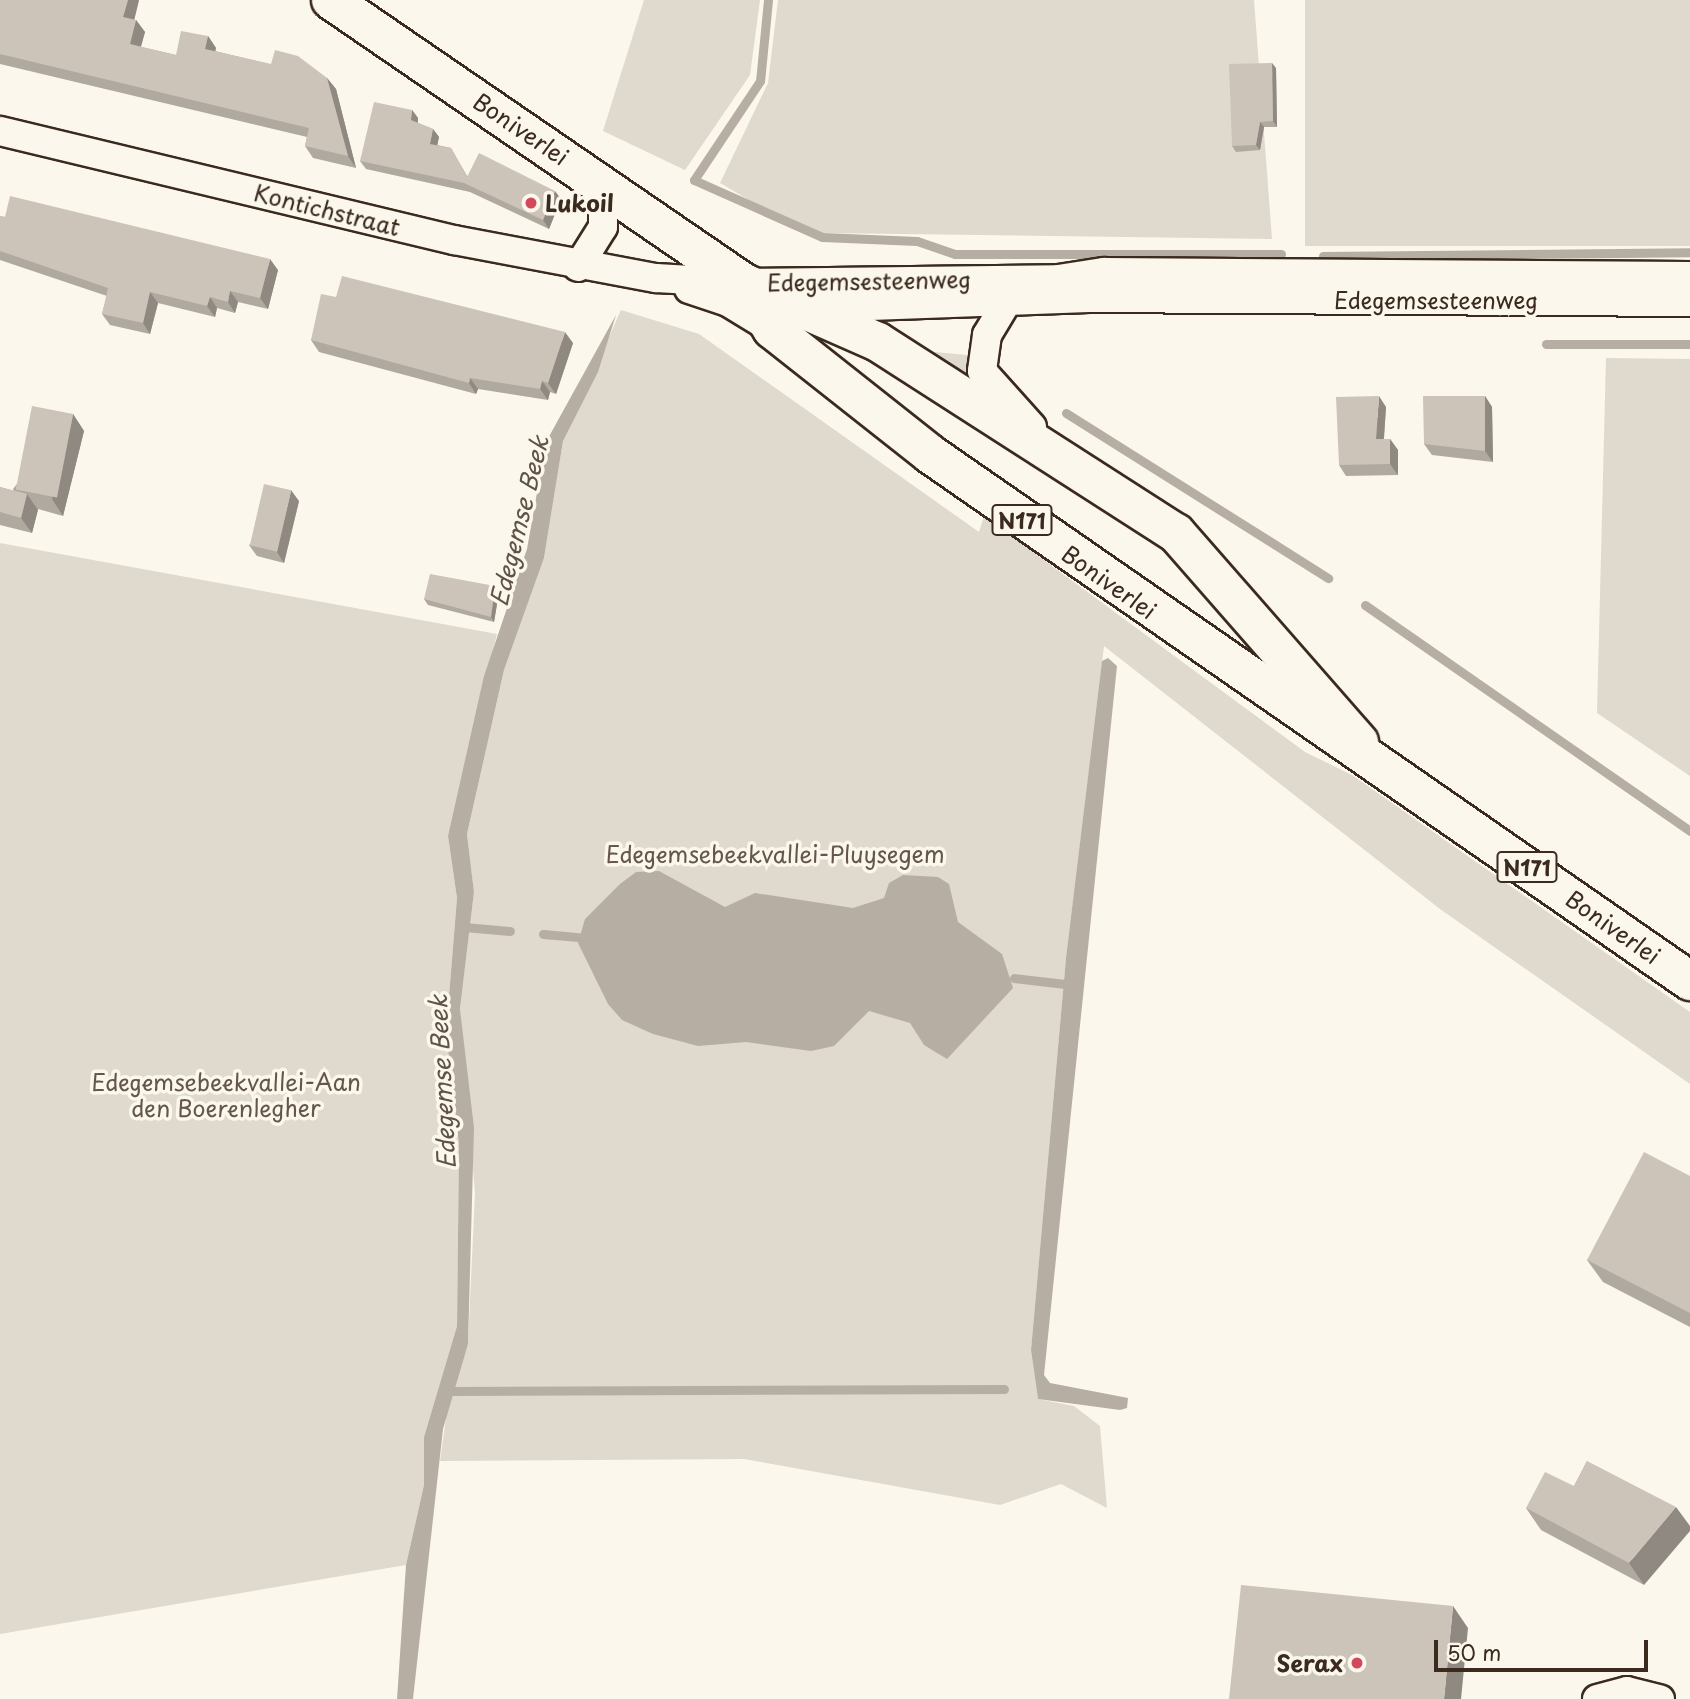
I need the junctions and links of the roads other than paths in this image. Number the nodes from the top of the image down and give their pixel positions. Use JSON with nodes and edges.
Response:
{"nodes":[{"id":1,"x":331,"y":0,"type":"edge"},
{"id":2,"x":0,"y":131,"type":"edge"},
{"id":3,"x":587,"y":174,"type":"junction"},
{"id":4,"x":578,"y":267,"type":"junction"},
{"id":5,"x":1690,"y":276,"type":"edge"},
{"id":6,"x":656,"y":278,"type":"junction"},
{"id":7,"x":744,"y":283,"type":"junction"},
{"id":8,"x":1690,"y":302,"type":"edge"},
{"id":9,"x":1005,"y":306,"type":"junction"},
{"id":10,"x":772,"y":329,"type":"junction"},
{"id":11,"x":1061,"y":456,"type":"junction"},
{"id":12,"x":1365,"y":752,"type":"junction"},
{"id":13,"x":1690,"y":981,"type":"edge"},
{"id":14,"x":1597,"y":1699,"type":"edge"},
{"id":15,"x":1660,"y":1699,"type":"edge"}],
"edges":[{"from":1,"to":3,"type":"main road","name":"Boniverlei","number":"N171"},
{"from":2,"to":4,"type":"street","name":"Kontichstraat"},
{"from":3,"to":4,"type":"street"},
{"from":3,"to":7,"type":"main road","name":"Boniverlei","number":"N171"},
{"from":4,"to":6,"type":"street","name":"Kontichstraat"},
{"from":5,"to":7,"type":"street","name":"Edegemsesteenweg"},
{"from":6,"to":7,"type":"street","name":"Kontichstraat"},
{"from":6,"to":10,"type":"street","name":"Kontichstraat"},
{"from":7,"to":9,"type":"street","name":"Edegemsesteenweg"},
{"from":7,"to":10,"type":"main road","name":"Boniverlei","number":"N171"},
{"from":7,"to":11,"type":"main road","name":"Boniverlei","number":"N171"},
{"from":8,"to":9,"type":"street","name":"Edegemsesteenweg"},
{"from":9,"to":11,"type":"street","name":"Boniverlei"},
{"from":10,"to":12,"type":"main road","name":"Boniverlei","number":"N171"},
{"from":11,"to":12,"type":"main road","name":"Boniverlei","number":"N171"},
{"from":12,"to":13,"type":"main road","name":"Boniverlei","number":"N171"},
{"from":14,"to":15,"type":"street"}]}
